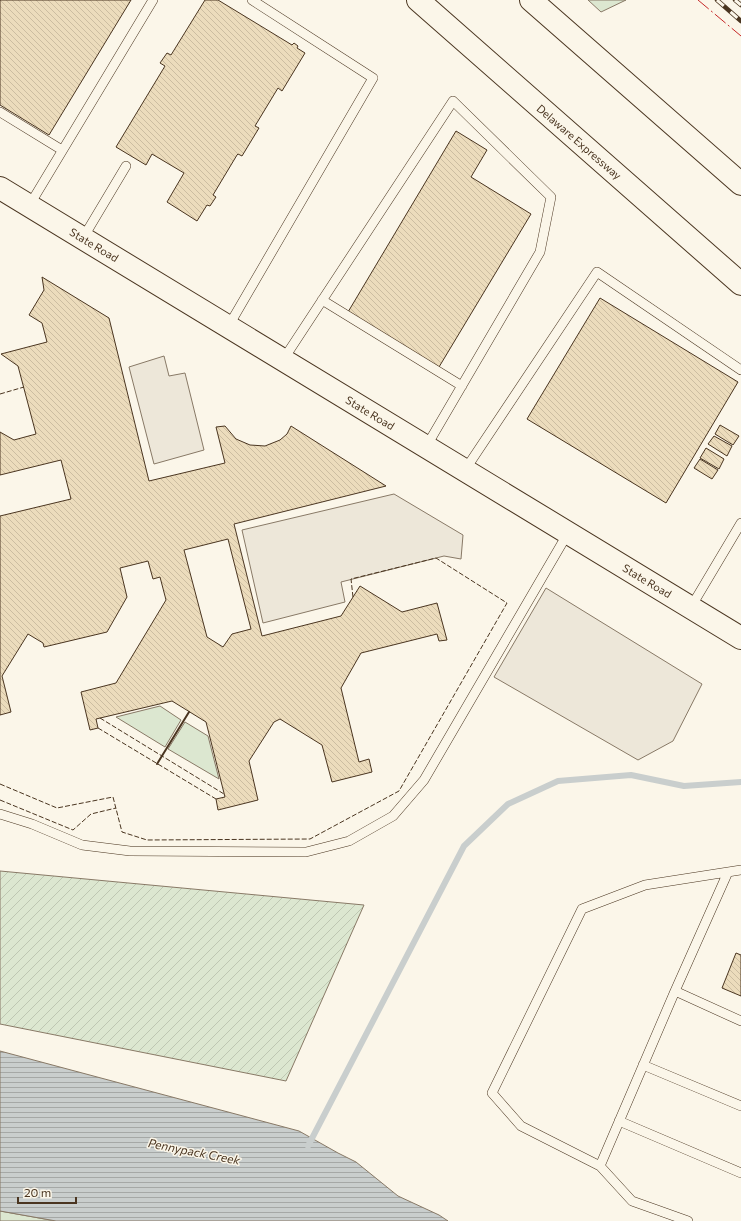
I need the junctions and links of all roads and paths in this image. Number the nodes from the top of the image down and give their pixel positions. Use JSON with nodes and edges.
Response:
{"nodes":[{"id":1,"x":153,"y":0,"type":"edge"},
{"id":2,"x":252,"y":0,"type":"edge"},
{"id":3,"x":418,"y":0,"type":"edge"},
{"id":4,"x":531,"y":0,"type":"edge"},
{"id":5,"x":0,"y":112,"type":"edge"},
{"id":6,"x":62,"y":150,"type":"junction"},
{"id":7,"x":126,"y":166,"type":"dead end"},
{"id":8,"x":741,"y":184,"type":"edge"},
{"id":9,"x":0,"y":188,"type":"edge"},
{"id":10,"x":29,"y":206,"type":"junction"},
{"id":11,"x":83,"y":238,"type":"junction"},
{"id":12,"x":741,"y":284,"type":"edge"},
{"id":13,"x":322,"y":300,"type":"junction"},
{"id":14,"x":228,"y":327,"type":"junction"},
{"id":15,"x":283,"y":360,"type":"junction"},
{"id":16,"x":741,"y":370,"type":"edge"},
{"id":17,"x":462,"y":386,"type":"junction"},
{"id":18,"x":426,"y":447,"type":"junction"},
{"id":19,"x":465,"y":471,"type":"junction"},
{"id":20,"x":741,"y":523,"type":"edge"},
{"id":21,"x":568,"y":533,"type":"junction"},
{"id":22,"x":691,"y":607,"type":"junction"},
{"id":23,"x":741,"y":638,"type":"edge"},
{"id":24,"x":0,"y":814,"type":"edge"},
{"id":25,"x":741,"y":870,"type":"edge"},
{"id":26,"x":728,"y":872,"type":"junction"},
{"id":27,"x":674,"y":991,"type":"junction"},
{"id":28,"x":741,"y":1021,"type":"edge"},
{"id":29,"x":643,"y":1065,"type":"junction"},
{"id":30,"x":741,"y":1106,"type":"edge"},
{"id":31,"x":618,"y":1121,"type":"junction"},
{"id":32,"x":600,"y":1166,"type":"junction"},
{"id":33,"x":741,"y":1173,"type":"edge"},
{"id":34,"x":688,"y":1221,"type":"edge"}],
"edges":[{"from":1,"to":6,"type":"lane"},
{"from":2,"to":14,"type":"lane"},
{"from":3,"to":12,"type":"main road","name":"Delaware Expressway"},
{"from":4,"to":8,"type":"main road"},
{"from":5,"to":6,"type":"lane"},
{"from":6,"to":10,"type":"lane"},
{"from":7,"to":11,"type":"lane"},
{"from":9,"to":10,"type":"main road","name":"State Road"},
{"from":10,"to":11,"type":"main road","name":"State Road"},
{"from":11,"to":14,"type":"main road","name":"State Road"},
{"from":13,"to":15,"type":"lane"},
{"from":13,"to":17,"type":"lane"},
{"from":13,"to":17,"type":"lane"},
{"from":14,"to":15,"type":"main road","name":"State Road"},
{"from":15,"to":18,"type":"main road","name":"State Road"},
{"from":16,"to":19,"type":"lane"},
{"from":17,"to":18,"type":"lane"},
{"from":18,"to":19,"type":"main road","name":"State Road"},
{"from":19,"to":21,"type":"main road","name":"State Road"},
{"from":20,"to":22,"type":"lane"},
{"from":21,"to":22,"type":"main road","name":"State Road"},
{"from":21,"to":24,"type":"lane"},
{"from":22,"to":23,"type":"main road","name":"State Road"},
{"from":25,"to":26,"type":"lane"},
{"from":26,"to":27,"type":"lane"},
{"from":26,"to":32,"type":"lane"},
{"from":27,"to":28,"type":"lane"},
{"from":27,"to":29,"type":"lane"},
{"from":29,"to":30,"type":"lane"},
{"from":29,"to":31,"type":"lane"},
{"from":31,"to":32,"type":"lane"},
{"from":31,"to":33,"type":"lane"},
{"from":32,"to":34,"type":"lane"}]}
